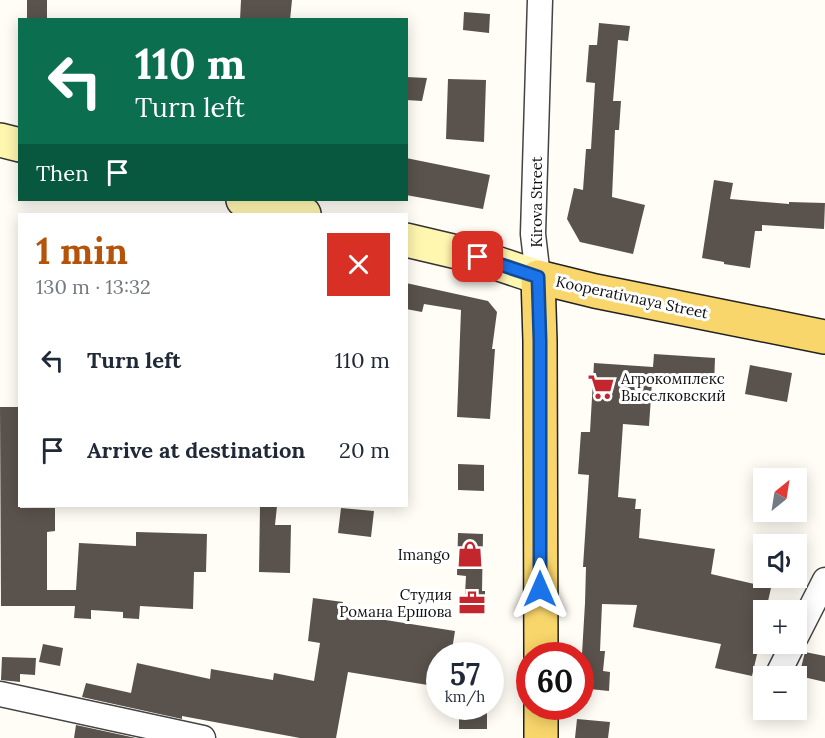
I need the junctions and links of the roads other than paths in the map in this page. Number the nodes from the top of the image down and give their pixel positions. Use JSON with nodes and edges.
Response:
{"nodes":[{"id":1,"x":540,"y":0,"type":"edge"},
{"id":2,"x":0,"y":140,"type":"edge"},
{"id":3,"x":18,"y":144,"type":"edge"},
{"id":4,"x":247,"y":201,"type":"edge"},
{"id":5,"x":300,"y":213,"type":"edge"},
{"id":6,"x":408,"y":240,"type":"edge"},
{"id":7,"x":538,"y":277,"type":"junction"},
{"id":8,"x":825,"y":337,"type":"edge"},
{"id":9,"x":825,"y":580,"type":"edge"},
{"id":10,"x":807,"y":615,"type":"edge"},
{"id":11,"x":541,"y":642,"type":"edge"},
{"id":12,"x":0,"y":694,"type":"edge"},
{"id":13,"x":541,"y":720,"type":"edge"},
{"id":14,"x":203,"y":738,"type":"edge"},
{"id":15,"x":541,"y":738,"type":"edge"}],
"edges":[{"from":1,"to":7,"type":"street","name":"Kirova Street"},
{"from":2,"to":3,"type":"street"},
{"from":4,"to":5,"type":"street"},
{"from":6,"to":7,"type":"street","name":"Kooperativnaya Street"},
{"from":7,"to":8,"type":"main road","name":"Kooperativnaya Street"},
{"from":7,"to":11,"type":"main road","name":"Kirova Street"},
{"from":9,"to":10,"type":"street"},
{"from":12,"to":14,"type":"street"},
{"from":13,"to":15,"type":"main road"}]}
